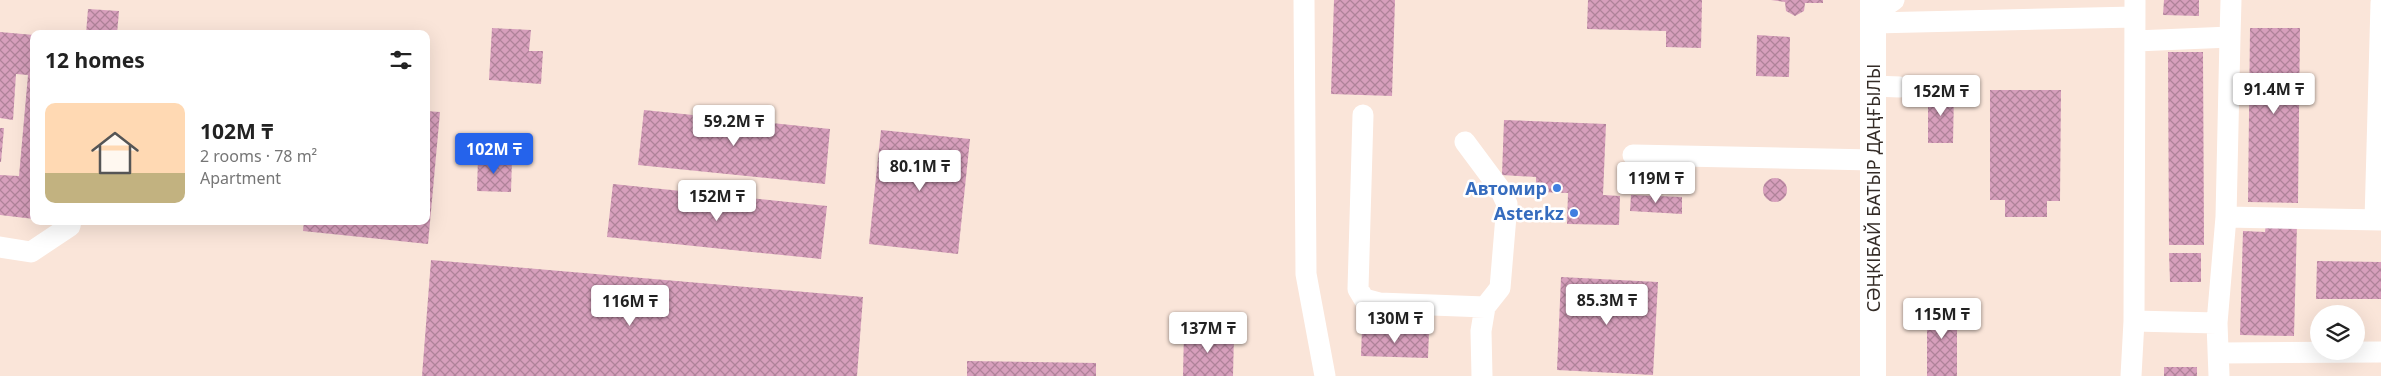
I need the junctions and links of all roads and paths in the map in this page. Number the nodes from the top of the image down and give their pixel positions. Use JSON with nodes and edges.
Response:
{"nodes":[{"id":1,"x":1304,"y":0,"type":"edge"},
{"id":2,"x":2231,"y":0,"type":"edge"},
{"id":3,"x":2381,"y":3,"type":"edge"},
{"id":4,"x":2135,"y":8,"type":"edge"},
{"id":5,"x":1879,"y":9,"type":"edge"},
{"id":6,"x":2230,"y":37,"type":"junction"},
{"id":7,"x":2136,"y":42,"type":"junction"},
{"id":8,"x":1873,"y":86,"type":"junction"},
{"id":9,"x":1900,"y":87,"type":"dead end"},
{"id":10,"x":1363,"y":115,"type":"dead end"},
{"id":11,"x":1465,"y":142,"type":"dead end"},
{"id":12,"x":1633,"y":154,"type":"dead end"},
{"id":13,"x":1873,"y":160,"type":"junction"},
{"id":14,"x":2226,"y":217,"type":"junction"},
{"id":15,"x":2378,"y":220,"type":"edge"},
{"id":16,"x":70,"y":225,"type":"edge"},
{"id":17,"x":0,"y":248,"type":"edge"},
{"id":18,"x":1485,"y":307,"type":"junction"},
{"id":19,"x":2134,"y":320,"type":"junction"},
{"id":20,"x":2217,"y":323,"type":"junction"},
{"id":21,"x":2381,"y":352,"type":"edge"},
{"id":22,"x":2220,"y":354,"type":"junction"},
{"id":23,"x":1325,"y":376,"type":"edge"},
{"id":24,"x":1482,"y":376,"type":"edge"},
{"id":25,"x":1873,"y":376,"type":"edge"},
{"id":26,"x":2131,"y":376,"type":"edge"},
{"id":27,"x":2219,"y":376,"type":"edge"}],
"edges":[{"from":1,"to":23,"type":"street"},
{"from":2,"to":6,"type":"street"},
{"from":3,"to":15,"type":"street"},
{"from":4,"to":5,"type":"street"},
{"from":4,"to":7,"type":"street"},
{"from":5,"to":8,"type":"main road","name":"СӘҢКІБАЙ БАТЫР ДАҢҒЫЛЫ"},
{"from":6,"to":7,"type":"street"},
{"from":6,"to":14,"type":"street"},
{"from":7,"to":19,"type":"street"},
{"from":8,"to":9,"type":"street"},
{"from":8,"to":13,"type":"main road","name":"СӘҢКІБАЙ БАТЫР ДАҢҒЫЛЫ"},
{"from":10,"to":18,"type":"street"},
{"from":11,"to":18,"type":"street"},
{"from":12,"to":13,"type":"street"},
{"from":13,"to":25,"type":"main road","name":"СӘҢКІБАЙ БАТЫР ДАҢҒЫЛЫ"},
{"from":14,"to":15,"type":"street"},
{"from":14,"to":20,"type":"street"},
{"from":16,"to":17,"type":"street"},
{"from":18,"to":24,"type":"street"},
{"from":19,"to":20,"type":"street"},
{"from":19,"to":26,"type":"street"},
{"from":20,"to":22,"type":"street"},
{"from":21,"to":22,"type":"street"},
{"from":22,"to":27,"type":"street"}]}
